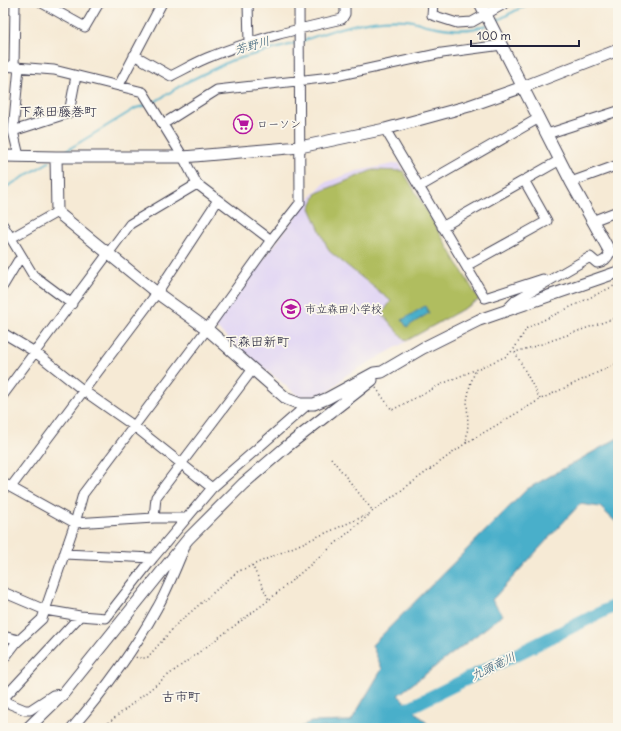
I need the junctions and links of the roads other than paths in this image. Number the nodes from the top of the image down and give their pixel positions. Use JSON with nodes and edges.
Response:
{"nodes":[{"id":1,"x":15,"y":3,"type":"edge"},
{"id":2,"x":42,"y":3,"type":"edge"},
{"id":3,"x":99,"y":3,"type":"edge"},
{"id":4,"x":162,"y":3,"type":"edge"},
{"id":5,"x":248,"y":3,"type":"edge"},
{"id":6,"x":299,"y":3,"type":"edge"},
{"id":7,"x":345,"y":3,"type":"edge"},
{"id":8,"x":433,"y":3,"type":"edge"},
{"id":9,"x":480,"y":3,"type":"edge"},
{"id":10,"x":506,"y":3,"type":"edge"},
{"id":11,"x":488,"y":17,"type":"junction"},
{"id":12,"x":299,"y":28,"type":"junction"},
{"id":13,"x":500,"y":41,"type":"junction"},
{"id":14,"x":249,"y":43,"type":"junction"},
{"id":15,"x":618,"y":50,"type":"edge"},
{"id":16,"x":134,"y":54,"type":"junction"},
{"id":17,"x":3,"y":66,"type":"edge"},
{"id":18,"x":17,"y":67,"type":"junction"},
{"id":19,"x":76,"y":76,"type":"junction"},
{"id":20,"x":300,"y":82,"type":"junction"},
{"id":21,"x":119,"y":86,"type":"junction"},
{"id":22,"x":523,"y":87,"type":"junction"},
{"id":23,"x":618,"y":111,"type":"edge"},
{"id":24,"x":539,"y":118,"type":"junction"},
{"id":25,"x":163,"y":124,"type":"junction"},
{"id":26,"x":386,"y":129,"type":"junction"},
{"id":27,"x":13,"y":131,"type":"junction"},
{"id":28,"x":547,"y":134,"type":"junction"},
{"id":29,"x":300,"y":147,"type":"junction"},
{"id":30,"x":3,"y":156,"type":"edge"},
{"id":31,"x":19,"y":156,"type":"junction"},
{"id":32,"x":56,"y":157,"type":"junction"},
{"id":33,"x":183,"y":157,"type":"junction"},
{"id":34,"x":560,"y":160,"type":"junction"},
{"id":35,"x":618,"y":165,"type":"edge"},
{"id":36,"x":524,"y":180,"type":"junction"},
{"id":37,"x":571,"y":182,"type":"junction"},
{"id":38,"x":196,"y":184,"type":"junction"},
{"id":39,"x":419,"y":187,"type":"junction"},
{"id":40,"x":218,"y":200,"type":"junction"},
{"id":41,"x":57,"y":212,"type":"junction"},
{"id":42,"x":618,"y":212,"type":"edge"},
{"id":43,"x":592,"y":221,"type":"junction"},
{"id":44,"x":3,"y":225,"type":"edge"},
{"id":45,"x":442,"y":227,"type":"junction"},
{"id":46,"x":11,"y":238,"type":"junction"},
{"id":47,"x":271,"y":240,"type":"junction"},
{"id":48,"x":610,"y":252,"type":"joint"},
{"id":49,"x":108,"y":254,"type":"junction"},
{"id":50,"x":23,"y":258,"type":"junction"},
{"id":51,"x":466,"y":266,"type":"junction"},
{"id":52,"x":561,"y":273,"type":"junction"},
{"id":53,"x":617,"y":277,"type":"edge"},
{"id":54,"x":3,"y":286,"type":"edge"},
{"id":55,"x":157,"y":293,"type":"junction"},
{"id":56,"x":72,"y":304,"type":"junction"},
{"id":57,"x":505,"y":311,"type":"junction"},
{"id":58,"x":207,"y":329,"type":"junction"},
{"id":59,"x":3,"y":333,"type":"edge"},
{"id":60,"x":35,"y":352,"type":"junction"},
{"id":61,"x":253,"y":369,"type":"junction"},
{"id":62,"x":382,"y":372,"type":"junction"},
{"id":63,"x":84,"y":391,"type":"junction"},
{"id":64,"x":3,"y":395,"type":"edge"},
{"id":65,"x":307,"y":404,"type":"junction"},
{"id":66,"x":134,"y":426,"type":"junction"},
{"id":67,"x":182,"y":464,"type":"junction"},
{"id":68,"x":7,"y":485,"type":"edge"},
{"id":69,"x":212,"y":488,"type":"junction"},
{"id":70,"x":154,"y":518,"type":"junction"},
{"id":71,"x":185,"y":518,"type":"junction"},
{"id":72,"x":75,"y":523,"type":"junction"},
{"id":73,"x":188,"y":540,"type":"junction"},
{"id":74,"x":64,"y":554,"type":"junction"},
{"id":75,"x":153,"y":558,"type":"junction"},
{"id":76,"x":3,"y":592,"type":"edge"},
{"id":77,"x":44,"y":610,"type":"junction"},
{"id":78,"x":80,"y":616,"type":"junction"},
{"id":79,"x":3,"y":636,"type":"edge"},
{"id":80,"x":19,"y":640,"type":"junction"},
{"id":81,"x":3,"y":660,"type":"edge"},
{"id":82,"x":63,"y":694,"type":"junction"},
{"id":83,"x":3,"y":700,"type":"edge"},
{"id":84,"x":28,"y":728,"type":"edge"},
{"id":85,"x":72,"y":728,"type":"edge"}],
"edges":[{"from":1,"to":18,"type":"street"},
{"from":2,"to":3,"type":"street"},
{"from":4,"to":16,"type":"street"},
{"from":5,"to":14,"type":"street"},
{"from":6,"to":12,"type":"street"},
{"from":7,"to":12,"type":"street"},
{"from":8,"to":11,"type":"street"},
{"from":9,"to":11,"type":"street"},
{"from":10,"to":11,"type":"street"},
{"from":11,"to":13,"type":"street"},
{"from":12,"to":14,"type":"street"},
{"from":12,"to":20,"type":"street"},
{"from":13,"to":20,"type":"street"},
{"from":13,"to":22,"type":"street"},
{"from":14,"to":16,"type":"street"},
{"from":15,"to":22,"type":"street"},
{"from":16,"to":21,"type":"street"},
{"from":17,"to":18,"type":"street"},
{"from":18,"to":19,"type":"street"},
{"from":18,"to":27,"type":"street"},
{"from":19,"to":21,"type":"street"},
{"from":19,"to":27,"type":"street"},
{"from":20,"to":25,"type":"street"},
{"from":20,"to":29,"type":"street"},
{"from":21,"to":25,"type":"street"},
{"from":22,"to":24,"type":"street"},
{"from":22,"to":26,"type":"street"},
{"from":23,"to":28,"type":"street"},
{"from":24,"to":28,"type":"street"},
{"from":24,"to":39,"type":"street"},
{"from":25,"to":33,"type":"street"},
{"from":26,"to":29,"type":"street"},
{"from":26,"to":39,"type":"street"},
{"from":27,"to":31,"type":"street"},
{"from":28,"to":34,"type":"street"},
{"from":29,"to":33,"type":"street"},
{"from":29,"to":47,"type":"street"},
{"from":30,"to":31,"type":"street"},
{"from":31,"to":32,"type":"street"},
{"from":32,"to":33,"type":"street"},
{"from":32,"to":41,"type":"street"},
{"from":33,"to":38,"type":"street"},
{"from":34,"to":36,"type":"street"},
{"from":34,"to":37,"type":"street"},
{"from":35,"to":37,"type":"street"},
{"from":36,"to":45,"type":"street"},
{"from":36,"to":51,"type":"street"},
{"from":37,"to":43,"type":"street"},
{"from":38,"to":40,"type":"street"},
{"from":38,"to":49,"type":"street"},
{"from":39,"to":45,"type":"street"},
{"from":40,"to":47,"type":"street"},
{"from":40,"to":55,"type":"street"},
{"from":41,"to":46,"type":"street"},
{"from":41,"to":49,"type":"street"},
{"from":42,"to":43,"type":"street"},
{"from":43,"to":48,"type":"street"},
{"from":44,"to":46,"type":"street"},
{"from":45,"to":51,"type":"street"},
{"from":46,"to":50,"type":"street"},
{"from":47,"to":58,"type":"street"},
{"from":48,"to":52,"type":"street"},
{"from":49,"to":55,"type":"street"},
{"from":49,"to":56,"type":"street"},
{"from":50,"to":54,"type":"street"},
{"from":50,"to":56,"type":"street"},
{"from":51,"to":52,"type":"street"},
{"from":52,"to":57,"type":"street"},
{"from":53,"to":57,"type":"street"},
{"from":55,"to":58,"type":"street"},
{"from":55,"to":63,"type":"street"},
{"from":56,"to":60,"type":"street"},
{"from":57,"to":62,"type":"street"},
{"from":58,"to":61,"type":"street"},
{"from":58,"to":66,"type":"street"},
{"from":59,"to":60,"type":"street"},
{"from":60,"to":63,"type":"street"},
{"from":60,"to":64,"type":"street"},
{"from":61,"to":65,"type":"street"},
{"from":61,"to":67,"type":"street"},
{"from":62,"to":65,"type":"street"},
{"from":62,"to":73,"type":"street"},
{"from":63,"to":66,"type":"street"},
{"from":63,"to":68,"type":"street"},
{"from":65,"to":69,"type":"street"},
{"from":66,"to":67,"type":"street"},
{"from":66,"to":72,"type":"street"},
{"from":67,"to":69,"type":"street"},
{"from":67,"to":70,"type":"street"},
{"from":68,"to":72,"type":"street"},
{"from":69,"to":71,"type":"street"},
{"from":70,"to":71,"type":"street"},
{"from":70,"to":72,"type":"street"},
{"from":71,"to":75,"type":"street"},
{"from":72,"to":74,"type":"street"},
{"from":73,"to":82,"type":"street"},
{"from":73,"to":85,"type":"street"},
{"from":74,"to":75,"type":"street"},
{"from":74,"to":77,"type":"street"},
{"from":75,"to":78,"type":"street"},
{"from":76,"to":77,"type":"street"},
{"from":77,"to":78,"type":"street"},
{"from":77,"to":80,"type":"street"},
{"from":78,"to":83,"type":"street"},
{"from":79,"to":80,"type":"street"},
{"from":80,"to":81,"type":"street"},
{"from":82,"to":83,"type":"street"},
{"from":82,"to":84,"type":"street"}]}
